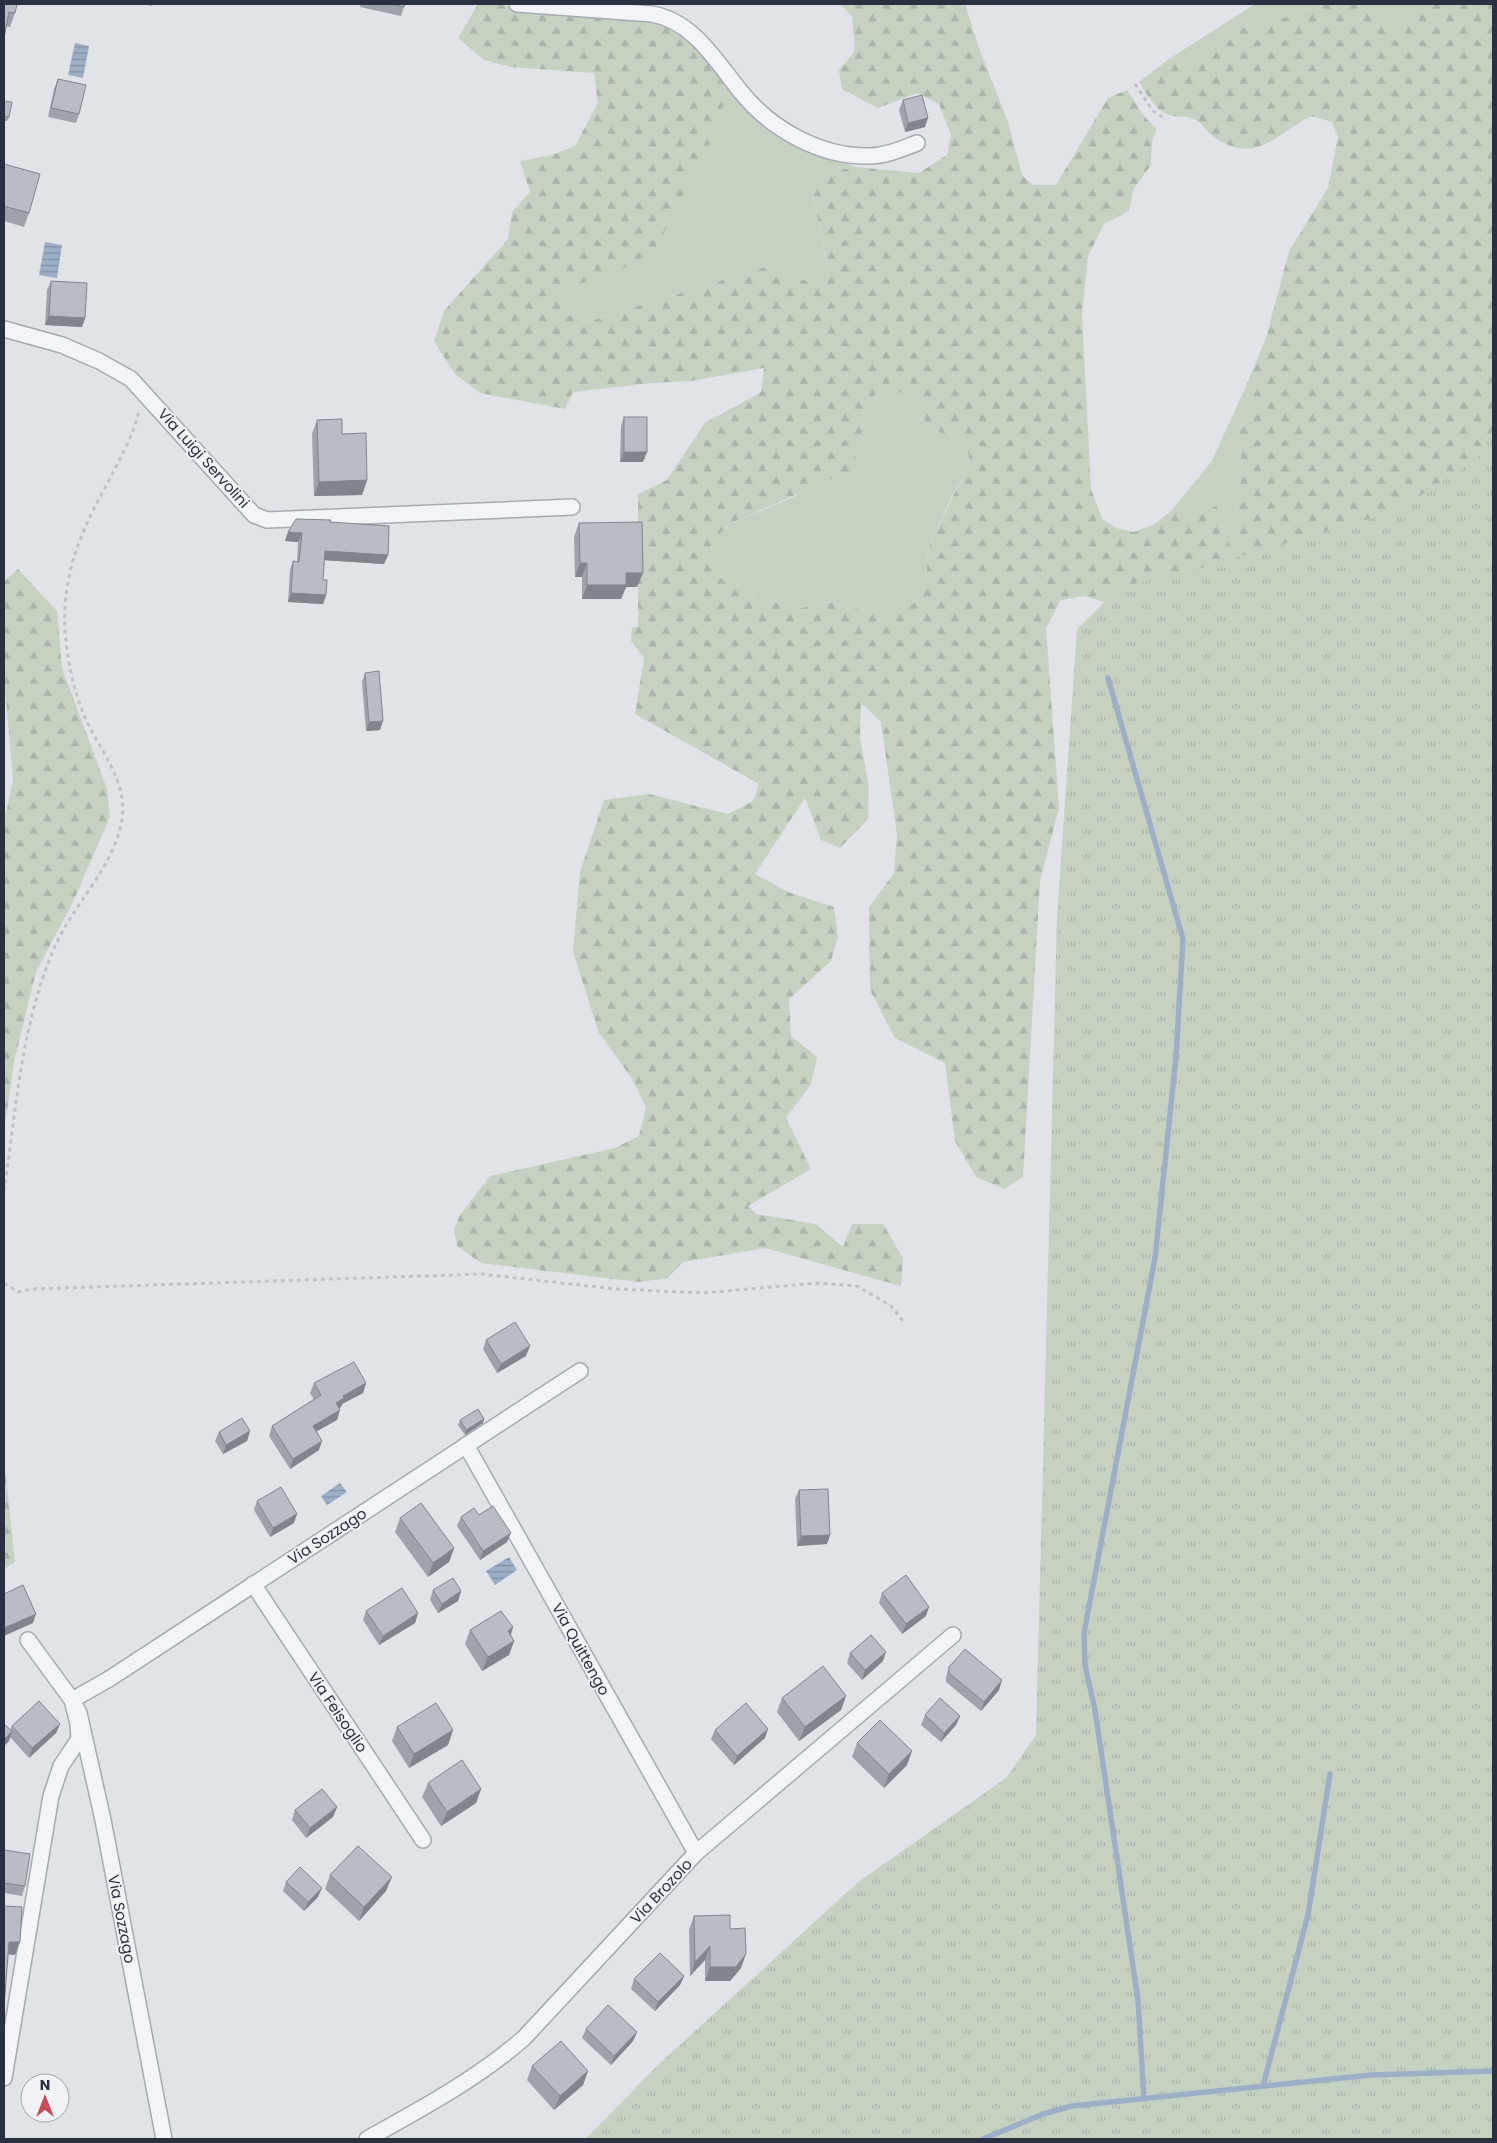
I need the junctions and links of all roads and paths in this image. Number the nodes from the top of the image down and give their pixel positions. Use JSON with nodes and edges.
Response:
{"nodes":[{"id":1,"x":517,"y":4,"type":"edge"},
{"id":2,"x":1135,"y":84,"type":"dead end"},
{"id":3,"x":1164,"y":118,"type":"dead end"},
{"id":4,"x":917,"y":143,"type":"dead end"},
{"id":5,"x":4,"y":329,"type":"edge"},
{"id":6,"x":144,"y":391,"type":"junction"},
{"id":7,"x":572,"y":507,"type":"dead end"},
{"id":8,"x":4,"y":1191,"type":"edge"},
{"id":9,"x":4,"y":1283,"type":"edge"},
{"id":10,"x":903,"y":1321,"type":"dead end"},
{"id":11,"x":580,"y":1372,"type":"dead end"},
{"id":12,"x":466,"y":1445,"type":"junction"},
{"id":13,"x":253,"y":1584,"type":"junction"},
{"id":14,"x":953,"y":1635,"type":"dead end"},
{"id":15,"x":28,"y":1640,"type":"dead end"},
{"id":16,"x":72,"y":1700,"type":"junction"},
{"id":17,"x":423,"y":1840,"type":"dead end"},
{"id":18,"x":696,"y":1853,"type":"junction"},
{"id":19,"x":4,"y":2078,"type":"edge"},
{"id":20,"x":164,"y":2139,"type":"edge"},
{"id":21,"x":367,"y":2139,"type":"edge"}],
"edges":[{"from":1,"to":4,"type":"street"},
{"from":2,"to":3,"type":"path"},
{"from":5,"to":6,"type":"street","name":"Via Luigi Servolini"},
{"from":6,"to":7,"type":"street","name":"Via Luigi Servolini"},
{"from":6,"to":8,"type":"path"},
{"from":9,"to":10,"type":"path"},
{"from":11,"to":12,"type":"street","name":"Via Sozzago"},
{"from":12,"to":13,"type":"street","name":"Via Sozzago"},
{"from":12,"to":18,"type":"street","name":"Via Quittengo"},
{"from":13,"to":16,"type":"street","name":"Via Sozzago"},
{"from":13,"to":17,"type":"street","name":"Via Feisoglio"},
{"from":14,"to":18,"type":"street","name":"Via Brozolo"},
{"from":15,"to":16,"type":"street","name":"Via Sozzago"},
{"from":16,"to":19,"type":"street","name":"Via Sozzago"},
{"from":16,"to":20,"type":"street","name":"Via Sozzago"},
{"from":18,"to":21,"type":"street","name":"Via Brozolo"}]}
